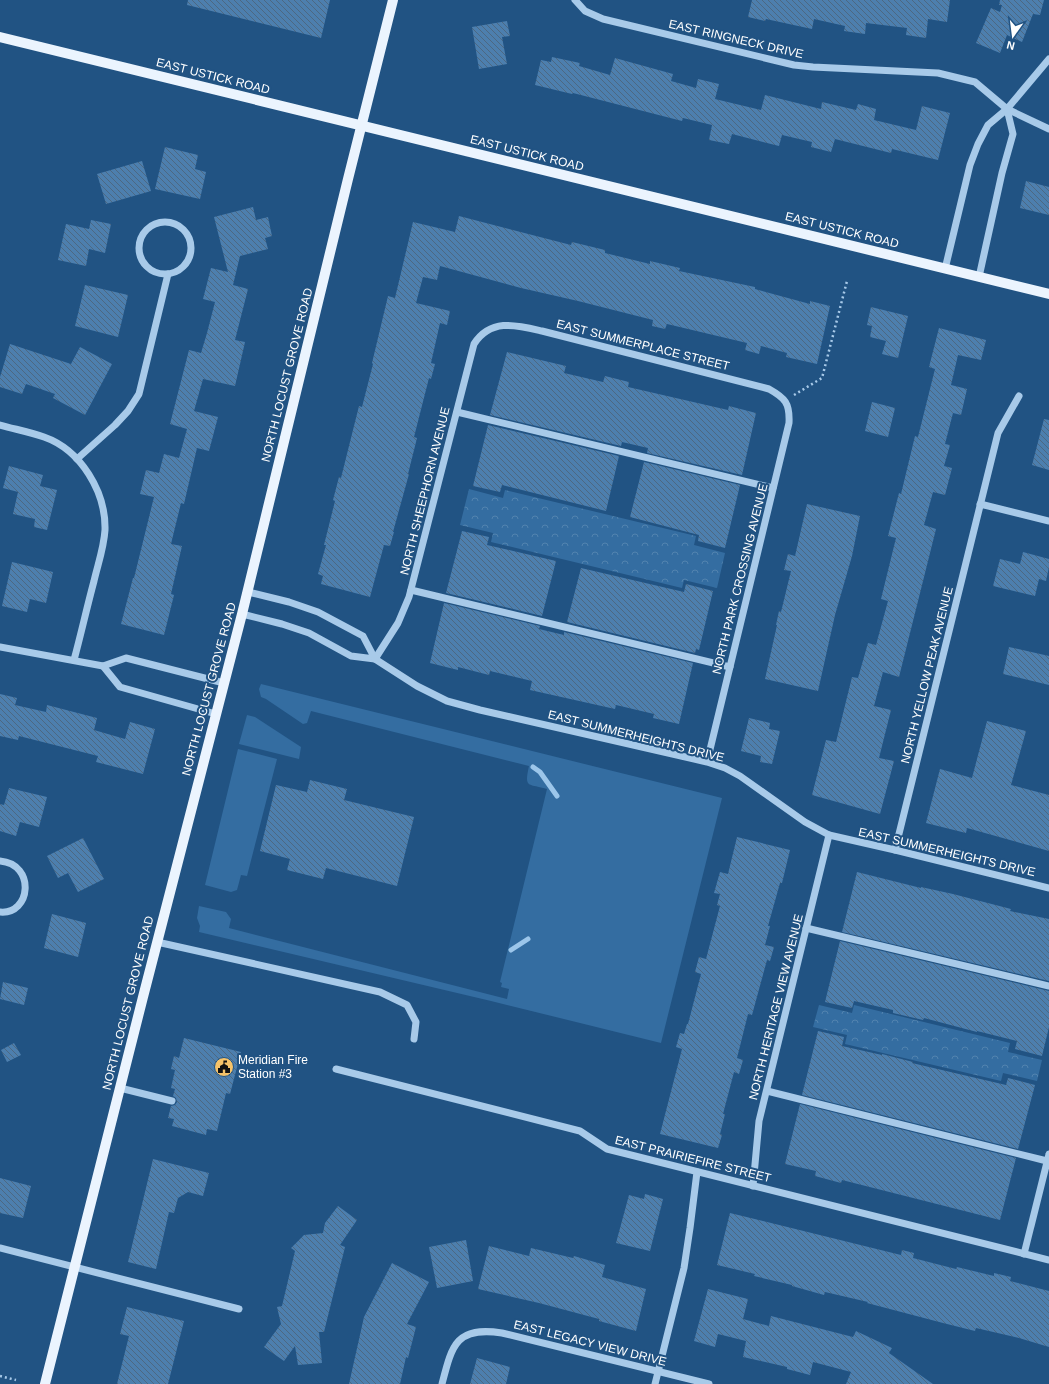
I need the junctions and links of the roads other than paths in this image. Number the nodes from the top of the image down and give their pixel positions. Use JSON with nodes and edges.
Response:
{"nodes":[{"id":1,"x":393,"y":0,"type":"edge"},
{"id":2,"x":576,"y":0,"type":"edge"},
{"id":3,"x":0,"y":36,"type":"edge"},
{"id":4,"x":1049,"y":59,"type":"edge"},
{"id":5,"x":1007,"y":109,"type":"junction"},
{"id":6,"x":361,"y":126,"type":"junction"},
{"id":7,"x":1049,"y":129,"type":"edge"},
{"id":8,"x":945,"y":269,"type":"junction"},
{"id":9,"x":168,"y":274,"type":"junction"},
{"id":10,"x":979,"y":277,"type":"junction"},
{"id":11,"x":1049,"y":294,"type":"edge"},
{"id":12,"x":491,"y":329,"type":"joint"},
{"id":13,"x":1019,"y":396,"type":"dead end"},
{"id":14,"x":786,"y":401,"type":"joint"},
{"id":15,"x":457,"y":412,"type":"junction"},
{"id":16,"x":0,"y":425,"type":"edge"},
{"id":17,"x":77,"y":459,"type":"junction"},
{"id":18,"x":773,"y":488,"type":"junction"},
{"id":19,"x":980,"y":504,"type":"junction"},
{"id":20,"x":1049,"y":521,"type":"edge"},
{"id":21,"x":411,"y":590,"type":"junction"},
{"id":22,"x":248,"y":592,"type":"junction"},
{"id":23,"x":242,"y":614,"type":"junction"},
{"id":24,"x":0,"y":647,"type":"edge"},
{"id":25,"x":375,"y":659,"type":"junction"},
{"id":26,"x":74,"y":660,"type":"junction"},
{"id":27,"x":103,"y":666,"type":"junction"},
{"id":28,"x":730,"y":667,"type":"junction"},
{"id":29,"x":224,"y":683,"type":"junction"},
{"id":30,"x":216,"y":714,"type":"junction"},
{"id":31,"x":707,"y":762,"type":"junction"},
{"id":32,"x":829,"y":835,"type":"junction"},
{"id":33,"x":896,"y":850,"type":"junction"},
{"id":34,"x":0,"y":861,"type":"edge"},
{"id":35,"x":1049,"y":888,"type":"edge"},
{"id":36,"x":0,"y":912,"type":"edge"},
{"id":37,"x":806,"y":928,"type":"junction"},
{"id":38,"x":157,"y":942,"type":"junction"},
{"id":39,"x":1049,"y":986,"type":"edge"},
{"id":40,"x":414,"y":1039,"type":"dead end"},
{"id":41,"x":336,"y":1069,"type":"dead end"},
{"id":42,"x":120,"y":1088,"type":"junction"},
{"id":43,"x":767,"y":1091,"type":"junction"},
{"id":44,"x":172,"y":1101,"type":"dead end"},
{"id":45,"x":1048,"y":1157,"type":"edge"},
{"id":46,"x":697,"y":1172,"type":"junction"},
{"id":47,"x":753,"y":1186,"type":"junction"},
{"id":48,"x":0,"y":1248,"type":"edge"},
{"id":49,"x":1024,"y":1254,"type":"junction"},
{"id":50,"x":1049,"y":1260,"type":"edge"},
{"id":51,"x":75,"y":1267,"type":"junction"},
{"id":52,"x":239,"y":1309,"type":"dead end"},
{"id":53,"x":658,"y":1372,"type":"junction"},
{"id":54,"x":45,"y":1384,"type":"edge"},
{"id":55,"x":442,"y":1384,"type":"edge"},
{"id":56,"x":655,"y":1384,"type":"edge"},
{"id":57,"x":709,"y":1384,"type":"edge"}],
"edges":[{"from":1,"to":6,"type":"main road","name":"NORTH LOCUST GROVE ROAD"},
{"from":2,"to":5,"type":"street","name":"EAST RINGNECK DRIVE"},
{"from":3,"to":6,"type":"main road","name":"EAST USTICK ROAD"},
{"from":4,"to":5,"type":"street"},
{"from":5,"to":7,"type":"street","name":"EAST RINGNECK DRIVE"},
{"from":5,"to":8,"type":"street"},
{"from":5,"to":10,"type":"street"},
{"from":6,"to":8,"type":"main road","name":"EAST USTICK ROAD"},
{"from":6,"to":22,"type":"main road","name":"NORTH LOCUST GROVE ROAD"},
{"from":8,"to":10,"type":"main road","name":"EAST USTICK ROAD"},
{"from":9,"to":9,"type":"street"},
{"from":9,"to":17,"type":"street"},
{"from":10,"to":11,"type":"main road","name":"EAST USTICK ROAD"},
{"from":12,"to":14,"type":"street","name":"EAST SUMMERPLACE STREET"},
{"from":12,"to":15,"type":"street","name":"NORTH SHEEPHORN AVENUE"},
{"from":13,"to":19,"type":"street","name":"NORTH YELLOW PEAK AVENUE"},
{"from":14,"to":18,"type":"street","name":"NORTH PARK CROSSING AVENUE"},
{"from":15,"to":18,"type":"street"},
{"from":15,"to":21,"type":"street","name":"NORTH SHEEPHORN AVENUE"},
{"from":16,"to":17,"type":"street"},
{"from":17,"to":26,"type":"street"},
{"from":18,"to":28,"type":"street","name":"NORTH PARK CROSSING AVENUE"},
{"from":19,"to":20,"type":"street"},
{"from":19,"to":33,"type":"street","name":"NORTH YELLOW PEAK AVENUE"},
{"from":21,"to":25,"type":"street","name":"NORTH SHEEPHORN AVENUE"},
{"from":21,"to":28,"type":"street"},
{"from":22,"to":23,"type":"main road","name":"NORTH LOCUST GROVE ROAD"},
{"from":22,"to":25,"type":"street","name":"EAST SUMMERHEIGHTS DRIVE"},
{"from":23,"to":25,"type":"street","name":"EAST SUMMERHEIGHTS DRIVE"},
{"from":23,"to":29,"type":"main road","name":"NORTH LOCUST GROVE ROAD"},
{"from":24,"to":26,"type":"street"},
{"from":25,"to":31,"type":"street","name":"EAST SUMMERHEIGHTS DRIVE"},
{"from":26,"to":27,"type":"street"},
{"from":27,"to":29,"type":"street"},
{"from":27,"to":30,"type":"street"},
{"from":28,"to":31,"type":"street","name":"NORTH PARK CROSSING AVENUE"},
{"from":29,"to":30,"type":"main road","name":"NORTH LOCUST GROVE ROAD"},
{"from":30,"to":38,"type":"main road","name":"NORTH LOCUST GROVE ROAD"},
{"from":31,"to":32,"type":"street","name":"EAST SUMMERHEIGHTS DRIVE"},
{"from":32,"to":33,"type":"street","name":"EAST SUMMERHEIGHTS DRIVE"},
{"from":32,"to":37,"type":"street","name":"NORTH HERITAGE VIEW AVENUE"},
{"from":33,"to":35,"type":"street","name":"EAST SUMMERHEIGHTS DRIVE"},
{"from":34,"to":36,"type":"street"},
{"from":37,"to":39,"type":"street"},
{"from":37,"to":43,"type":"street","name":"NORTH HERITAGE VIEW AVENUE"},
{"from":38,"to":40,"type":"street"},
{"from":38,"to":42,"type":"main road","name":"NORTH LOCUST GROVE ROAD"},
{"from":41,"to":46,"type":"street","name":"EAST PRAIRIEFIRE STREET"},
{"from":42,"to":44,"type":"street"},
{"from":42,"to":51,"type":"main road","name":"NORTH LOCUST GROVE ROAD"},
{"from":43,"to":45,"type":"street"},
{"from":43,"to":47,"type":"street","name":"NORTH HERITAGE VIEW AVENUE"},
{"from":45,"to":49,"type":"street"},
{"from":46,"to":47,"type":"street","name":"EAST PRAIRIEFIRE STREET"},
{"from":46,"to":53,"type":"street"},
{"from":47,"to":49,"type":"street","name":"EAST PRAIRIEFIRE STREET"},
{"from":48,"to":51,"type":"street"},
{"from":49,"to":50,"type":"street","name":"EAST PRAIRIEFIRE STREET"},
{"from":51,"to":52,"type":"street"},
{"from":51,"to":54,"type":"main road","name":"NORTH LOCUST GROVE ROAD"},
{"from":53,"to":55,"type":"street","name":"EAST LEGACY VIEW DRIVE"},
{"from":53,"to":56,"type":"street"},
{"from":53,"to":57,"type":"street","name":"EAST LEGACY VIEW DRIVE"}]}
